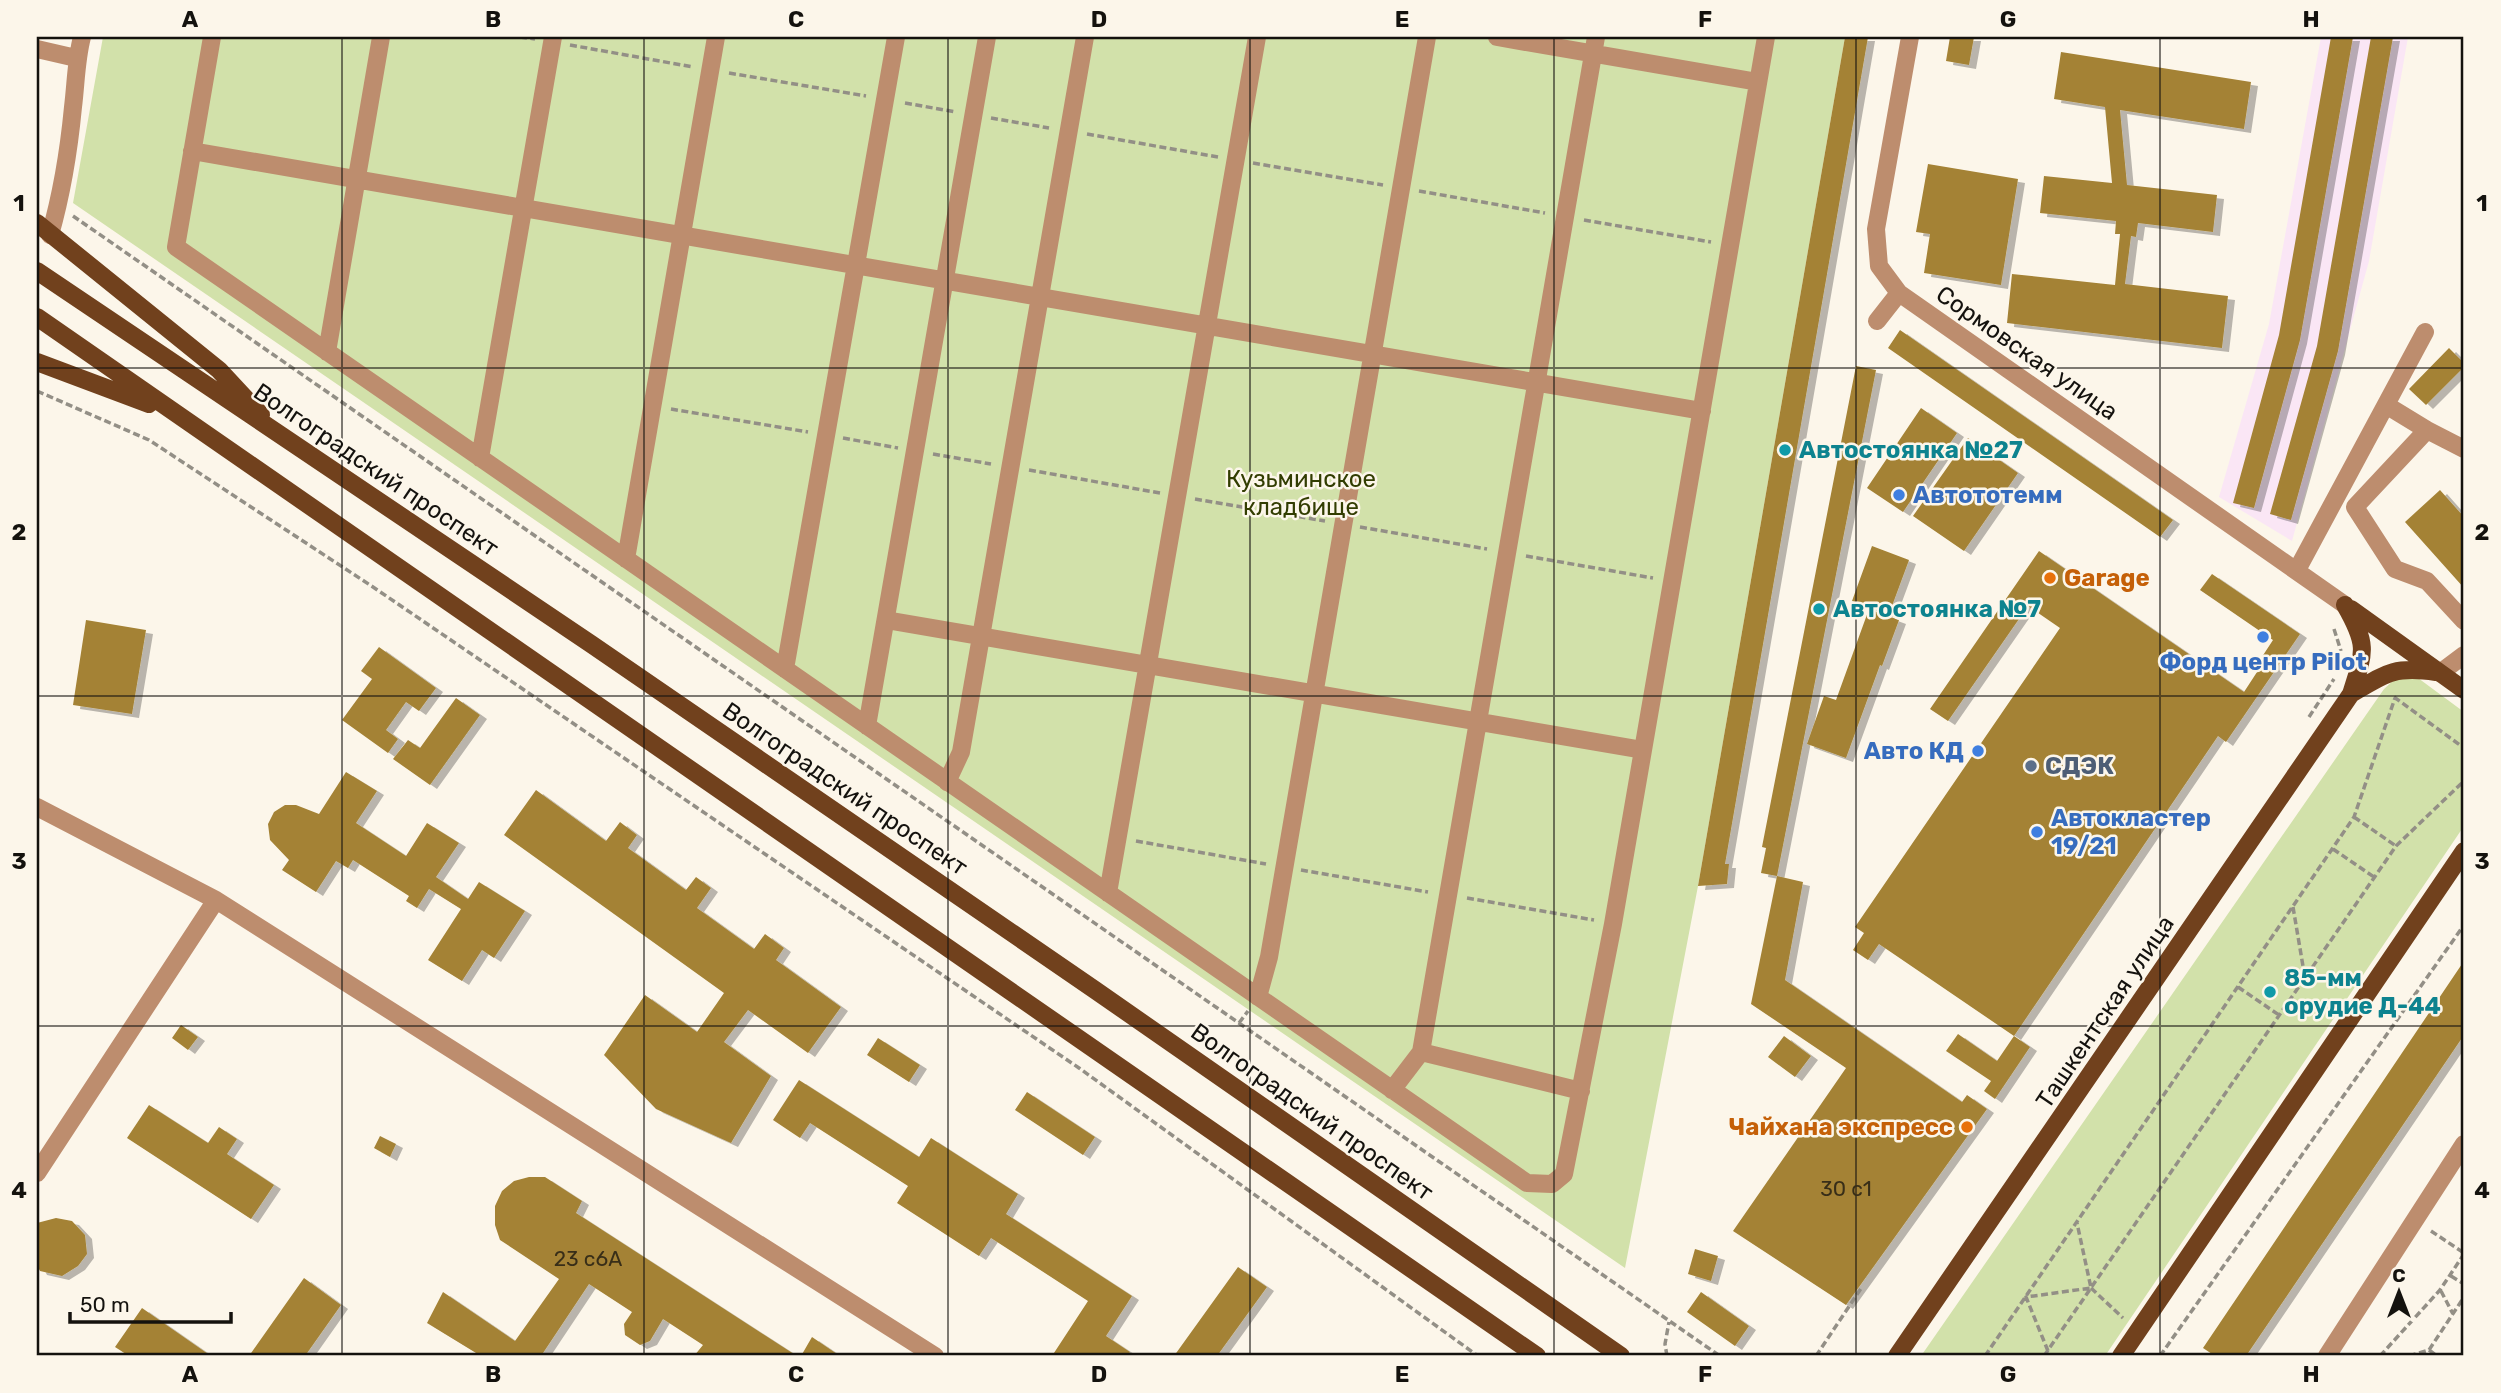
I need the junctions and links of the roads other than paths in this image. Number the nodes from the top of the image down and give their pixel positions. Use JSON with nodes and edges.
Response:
{"nodes":[{"id":1,"x":82,"y":37,"type":"edge"},
{"id":2,"x":212,"y":37,"type":"edge"},
{"id":3,"x":381,"y":37,"type":"edge"},
{"id":4,"x":716,"y":37,"type":"edge"},
{"id":5,"x":896,"y":37,"type":"edge"},
{"id":6,"x":987,"y":37,"type":"edge"},
{"id":7,"x":1085,"y":37,"type":"edge"},
{"id":8,"x":1257,"y":37,"type":"edge"},
{"id":9,"x":1427,"y":37,"type":"edge"},
{"id":10,"x":1497,"y":37,"type":"edge"},
{"id":11,"x":1766,"y":37,"type":"edge"},
{"id":12,"x":1910,"y":37,"type":"edge"},
{"id":13,"x":552,"y":40,"type":"edge"},
{"id":14,"x":1595,"y":45,"type":"edge"},
{"id":15,"x":37,"y":48,"type":"edge"},
{"id":16,"x":76,"y":58,"type":"junction"},
{"id":17,"x":1758,"y":82,"type":"junction"},
{"id":18,"x":192,"y":151,"type":"junction"},
{"id":19,"x":357,"y":180,"type":"junction"},
{"id":20,"x":523,"y":208,"type":"junction"},
{"id":21,"x":43,"y":229,"type":"edge"},
{"id":22,"x":681,"y":235,"type":"junction"},
{"id":23,"x":856,"y":265,"type":"junction"},
{"id":24,"x":37,"y":271,"type":"edge"},
{"id":25,"x":945,"y":281,"type":"junction"},
{"id":26,"x":1899,"y":293,"type":"junction"},
{"id":27,"x":1040,"y":297,"type":"junction"},
{"id":28,"x":37,"y":317,"type":"edge"},
{"id":29,"x":1877,"y":321,"type":"dead end"},
{"id":30,"x":1207,"y":326,"type":"junction"},
{"id":31,"x":2425,"y":332,"type":"dead end"},
{"id":32,"x":327,"y":352,"type":"junction"},
{"id":33,"x":1373,"y":354,"type":"junction"},
{"id":34,"x":37,"y":362,"type":"edge"},
{"id":35,"x":1536,"y":382,"type":"junction"},
{"id":36,"x":2386,"y":405,"type":"junction"},
{"id":37,"x":1702,"y":411,"type":"junction"},
{"id":38,"x":172,"y":413,"type":"junction"},
{"id":39,"x":2427,"y":430,"type":"junction"},
{"id":40,"x":283,"y":438,"type":"junction"},
{"id":41,"x":2464,"y":449,"type":"edge"},
{"id":42,"x":480,"y":458,"type":"junction"},
{"id":43,"x":2259,"y":521,"type":"dead end"},
{"id":44,"x":2252,"y":539,"type":"junction"},
{"id":45,"x":626,"y":559,"type":"junction"},
{"id":46,"x":2297,"y":570,"type":"junction"},
{"id":47,"x":2345,"y":605,"type":"junction"},
{"id":48,"x":886,"y":620,"type":"junction"},
{"id":49,"x":2464,"y":621,"type":"edge"},
{"id":50,"x":981,"y":636,"type":"junction"},
{"id":51,"x":2464,"y":655,"type":"edge"},
{"id":52,"x":1149,"y":665,"type":"junction"},
{"id":53,"x":785,"y":669,"type":"junction"},
{"id":54,"x":2440,"y":673,"type":"junction"},
{"id":55,"x":2464,"y":690,"type":"edge"},
{"id":56,"x":1314,"y":693,"type":"junction"},
{"id":57,"x":2351,"y":694,"type":"junction"},
{"id":58,"x":1478,"y":721,"type":"junction"},
{"id":59,"x":867,"y":726,"type":"junction"},
{"id":60,"x":1643,"y":750,"type":"junction"},
{"id":61,"x":947,"y":782,"type":"junction"},
{"id":62,"x":37,"y":807,"type":"edge"},
{"id":63,"x":2464,"y":851,"type":"edge"},
{"id":64,"x":1108,"y":893,"type":"junction"},
{"id":65,"x":216,"y":900,"type":"junction"},
{"id":66,"x":1258,"y":997,"type":"junction"},
{"id":67,"x":1421,"y":1052,"type":"junction"},
{"id":68,"x":1392,"y":1090,"type":"junction"},
{"id":69,"x":1581,"y":1091,"type":"junction"},
{"id":70,"x":2464,"y":1144,"type":"edge"},
{"id":71,"x":37,"y":1173,"type":"edge"},
{"id":72,"x":934,"y":1356,"type":"edge"},
{"id":73,"x":1537,"y":1356,"type":"edge"},
{"id":74,"x":1621,"y":1356,"type":"edge"},
{"id":75,"x":1897,"y":1356,"type":"edge"},
{"id":76,"x":2121,"y":1356,"type":"edge"},
{"id":77,"x":2327,"y":1356,"type":"edge"}],
"edges":[{"from":1,"to":16,"type":"street"},
{"from":2,"to":18,"type":"street"},
{"from":3,"to":19,"type":"street"},
{"from":4,"to":22,"type":"street"},
{"from":5,"to":23,"type":"street"},
{"from":6,"to":25,"type":"street"},
{"from":7,"to":27,"type":"street"},
{"from":8,"to":30,"type":"street"},
{"from":9,"to":33,"type":"street"},
{"from":10,"to":14,"type":"street"},
{"from":11,"to":17,"type":"street"},
{"from":12,"to":26,"type":"street","name":"Сормовская улица"},
{"from":13,"to":20,"type":"street"},
{"from":14,"to":17,"type":"street"},
{"from":14,"to":35,"type":"street"},
{"from":15,"to":16,"type":"street"},
{"from":16,"to":21,"type":"street"},
{"from":17,"to":37,"type":"street"},
{"from":18,"to":19,"type":"street"},
{"from":18,"to":32,"type":"street"},
{"from":19,"to":20,"type":"street"},
{"from":19,"to":32,"type":"street"},
{"from":20,"to":22,"type":"street"},
{"from":20,"to":42,"type":"street"},
{"from":21,"to":40,"type":"main road"},
{"from":22,"to":23,"type":"street"},
{"from":22,"to":45,"type":"street"},
{"from":23,"to":25,"type":"street"},
{"from":23,"to":53,"type":"street"},
{"from":24,"to":40,"type":"main road","name":"Волгоградский проспект"},
{"from":25,"to":27,"type":"street"},
{"from":25,"to":48,"type":"street"},
{"from":26,"to":29,"type":"street"},
{"from":26,"to":44,"type":"street","name":"Сормовская улица"},
{"from":27,"to":30,"type":"street"},
{"from":27,"to":50,"type":"street"},
{"from":28,"to":38,"type":"main road"},
{"from":30,"to":33,"type":"street"},
{"from":30,"to":52,"type":"street"},
{"from":31,"to":36,"type":"street"},
{"from":32,"to":42,"type":"street"},
{"from":33,"to":35,"type":"street"},
{"from":33,"to":56,"type":"street"},
{"from":34,"to":38,"type":"main road"},
{"from":35,"to":37,"type":"street"},
{"from":35,"to":58,"type":"street"},
{"from":36,"to":39,"type":"street"},
{"from":36,"to":46,"type":"street"},
{"from":37,"to":60,"type":"street"},
{"from":38,"to":73,"type":"main road"},
{"from":39,"to":41,"type":"street"},
{"from":39,"to":49,"type":"street"},
{"from":40,"to":74,"type":"main road","name":"Волгоградский проспект"},
{"from":42,"to":45,"type":"street"},
{"from":43,"to":44,"type":"street"},
{"from":44,"to":46,"type":"street","name":"Сормовская улица"},
{"from":45,"to":53,"type":"street"},
{"from":46,"to":47,"type":"street","name":"Сормовская улица"},
{"from":47,"to":54,"type":"main road","name":"Ташкентская улица"},
{"from":47,"to":57,"type":"main road","name":"Ташкентская улица"},
{"from":48,"to":50,"type":"street"},
{"from":48,"to":59,"type":"street"},
{"from":50,"to":52,"type":"street"},
{"from":50,"to":61,"type":"street"},
{"from":51,"to":54,"type":"street"},
{"from":52,"to":56,"type":"street"},
{"from":52,"to":64,"type":"street"},
{"from":53,"to":59,"type":"street"},
{"from":54,"to":55,"type":"main road","name":"Ташкентская улица"},
{"from":54,"to":57,"type":"main road","name":"Ташкентская улица"},
{"from":56,"to":58,"type":"street"},
{"from":56,"to":66,"type":"street"},
{"from":57,"to":75,"type":"main road","name":"Ташкентская улица"},
{"from":58,"to":60,"type":"street"},
{"from":58,"to":67,"type":"street"},
{"from":59,"to":61,"type":"street"},
{"from":60,"to":69,"type":"street"},
{"from":61,"to":64,"type":"street"},
{"from":62,"to":65,"type":"street"},
{"from":63,"to":76,"type":"main road"},
{"from":64,"to":66,"type":"street"},
{"from":65,"to":71,"type":"street"},
{"from":65,"to":72,"type":"street"},
{"from":66,"to":68,"type":"street"},
{"from":67,"to":68,"type":"street"},
{"from":67,"to":69,"type":"street"},
{"from":68,"to":69,"type":"street"},
{"from":70,"to":77,"type":"street"}]}
